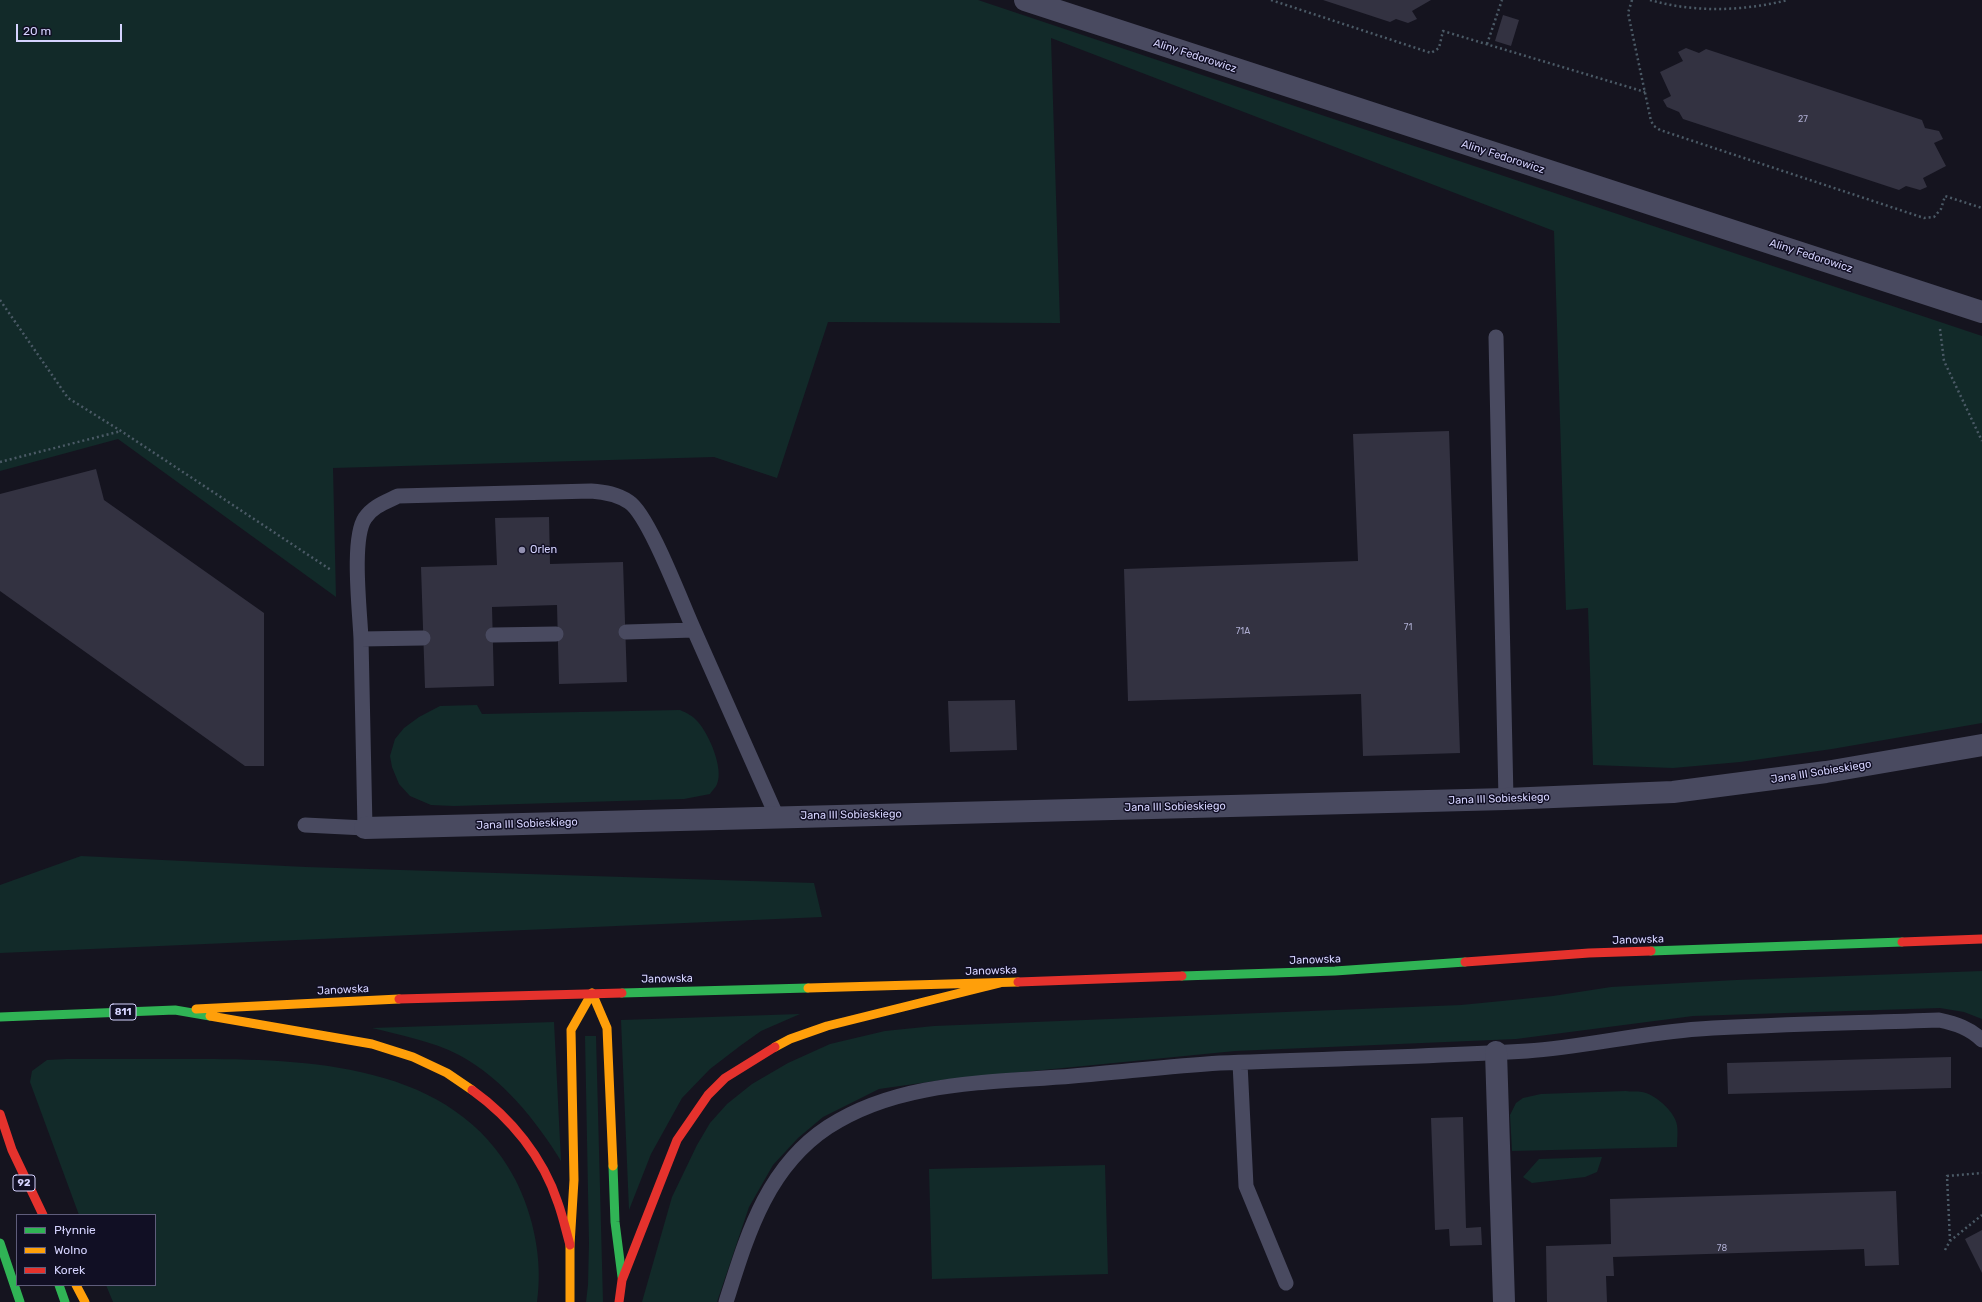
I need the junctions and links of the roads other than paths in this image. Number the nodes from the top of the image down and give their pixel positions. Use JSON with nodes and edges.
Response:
{"nodes":[{"id":1,"x":1024,"y":0,"type":"edge"},
{"id":2,"x":1982,"y":312,"type":"edge"},
{"id":3,"x":1496,"y":337,"type":"dead end"},
{"id":4,"x":694,"y":630,"type":"junction"},
{"id":5,"x":626,"y":632,"type":"dead end"},
{"id":6,"x":556,"y":634,"type":"dead end"},
{"id":7,"x":493,"y":635,"type":"dead end"},
{"id":8,"x":422,"y":638,"type":"dead end"},
{"id":9,"x":361,"y":639,"type":"junction"},
{"id":10,"x":1982,"y":745,"type":"edge"},
{"id":11,"x":1506,"y":799,"type":"junction"},
{"id":12,"x":777,"y":817,"type":"junction"},
{"id":13,"x":305,"y":825,"type":"dead end"},
{"id":14,"x":365,"y":828,"type":"junction"},
{"id":15,"x":1982,"y":939,"type":"edge"},
{"id":16,"x":1000,"y":983,"type":"junction"},
{"id":17,"x":592,"y":993,"type":"junction"},
{"id":18,"x":175,"y":1010,"type":"junction"},
{"id":19,"x":0,"y":1017,"type":"edge"},
{"id":20,"x":1982,"y":1040,"type":"edge"},
{"id":21,"x":1496,"y":1052,"type":"junction"},
{"id":22,"x":1240,"y":1063,"type":"junction"},
{"id":23,"x":0,"y":1114,"type":"edge"},
{"id":24,"x":12,"y":1150,"type":"junction"},
{"id":25,"x":35,"y":1214,"type":"edge"},
{"id":26,"x":43,"y":1214,"type":"edge"},
{"id":27,"x":0,"y":1243,"type":"edge"},
{"id":28,"x":570,"y":1245,"type":"junction"},
{"id":29,"x":622,"y":1280,"type":"junction"},
{"id":30,"x":1286,"y":1283,"type":"dead end"},
{"id":31,"x":59,"y":1286,"type":"edge"},
{"id":32,"x":76,"y":1286,"type":"edge"},
{"id":33,"x":20,"y":1302,"type":"edge"},
{"id":34,"x":65,"y":1302,"type":"edge"},
{"id":35,"x":84,"y":1302,"type":"edge"},
{"id":36,"x":570,"y":1302,"type":"edge"},
{"id":37,"x":619,"y":1302,"type":"edge"},
{"id":38,"x":726,"y":1302,"type":"edge"},
{"id":39,"x":1504,"y":1302,"type":"edge"}],
"edges":[{"from":1,"to":2,"type":"street","name":"Aliny Fedorowicz"},
{"from":3,"to":11,"type":"lane"},
{"from":4,"to":5,"type":"lane"},
{"from":4,"to":9,"type":"lane"},
{"from":4,"to":12,"type":"lane"},
{"from":6,"to":7,"type":"lane"},
{"from":8,"to":9,"type":"lane"},
{"from":9,"to":14,"type":"lane"},
{"from":10,"to":11,"type":"street","name":"Jana III Sobieskiego"},
{"from":11,"to":12,"type":"street","name":"Jana III Sobieskiego"},
{"from":12,"to":14,"type":"street","name":"Jana III Sobieskiego"},
{"from":13,"to":14,"type":"lane"},
{"from":15,"to":16,"type":"main road","name":"Janowska"},
{"from":16,"to":17,"type":"main road","name":"Janowska"},
{"from":16,"to":29,"type":"main road"},
{"from":17,"to":18,"type":"main road","name":"Janowska","number":"811"},
{"from":17,"to":28,"type":"main road"},
{"from":17,"to":29,"type":"main road"},
{"from":18,"to":19,"type":"main road","name":"Janowska","number":"811"},
{"from":18,"to":28,"type":"main road"},
{"from":20,"to":21,"type":"lane"},
{"from":21,"to":22,"type":"lane"},
{"from":21,"to":39,"type":"street"},
{"from":22,"to":30,"type":"lane"},
{"from":22,"to":38,"type":"lane"},
{"from":23,"to":24,"type":"main road"},
{"from":24,"to":25,"type":"main road","number":"92"},
{"from":24,"to":26,"type":"main road"},
{"from":27,"to":33,"type":"main road"},
{"from":28,"to":36,"type":"main road"},
{"from":29,"to":37,"type":"main road"},
{"from":31,"to":34,"type":"main road"},
{"from":32,"to":35,"type":"main road"}]}
